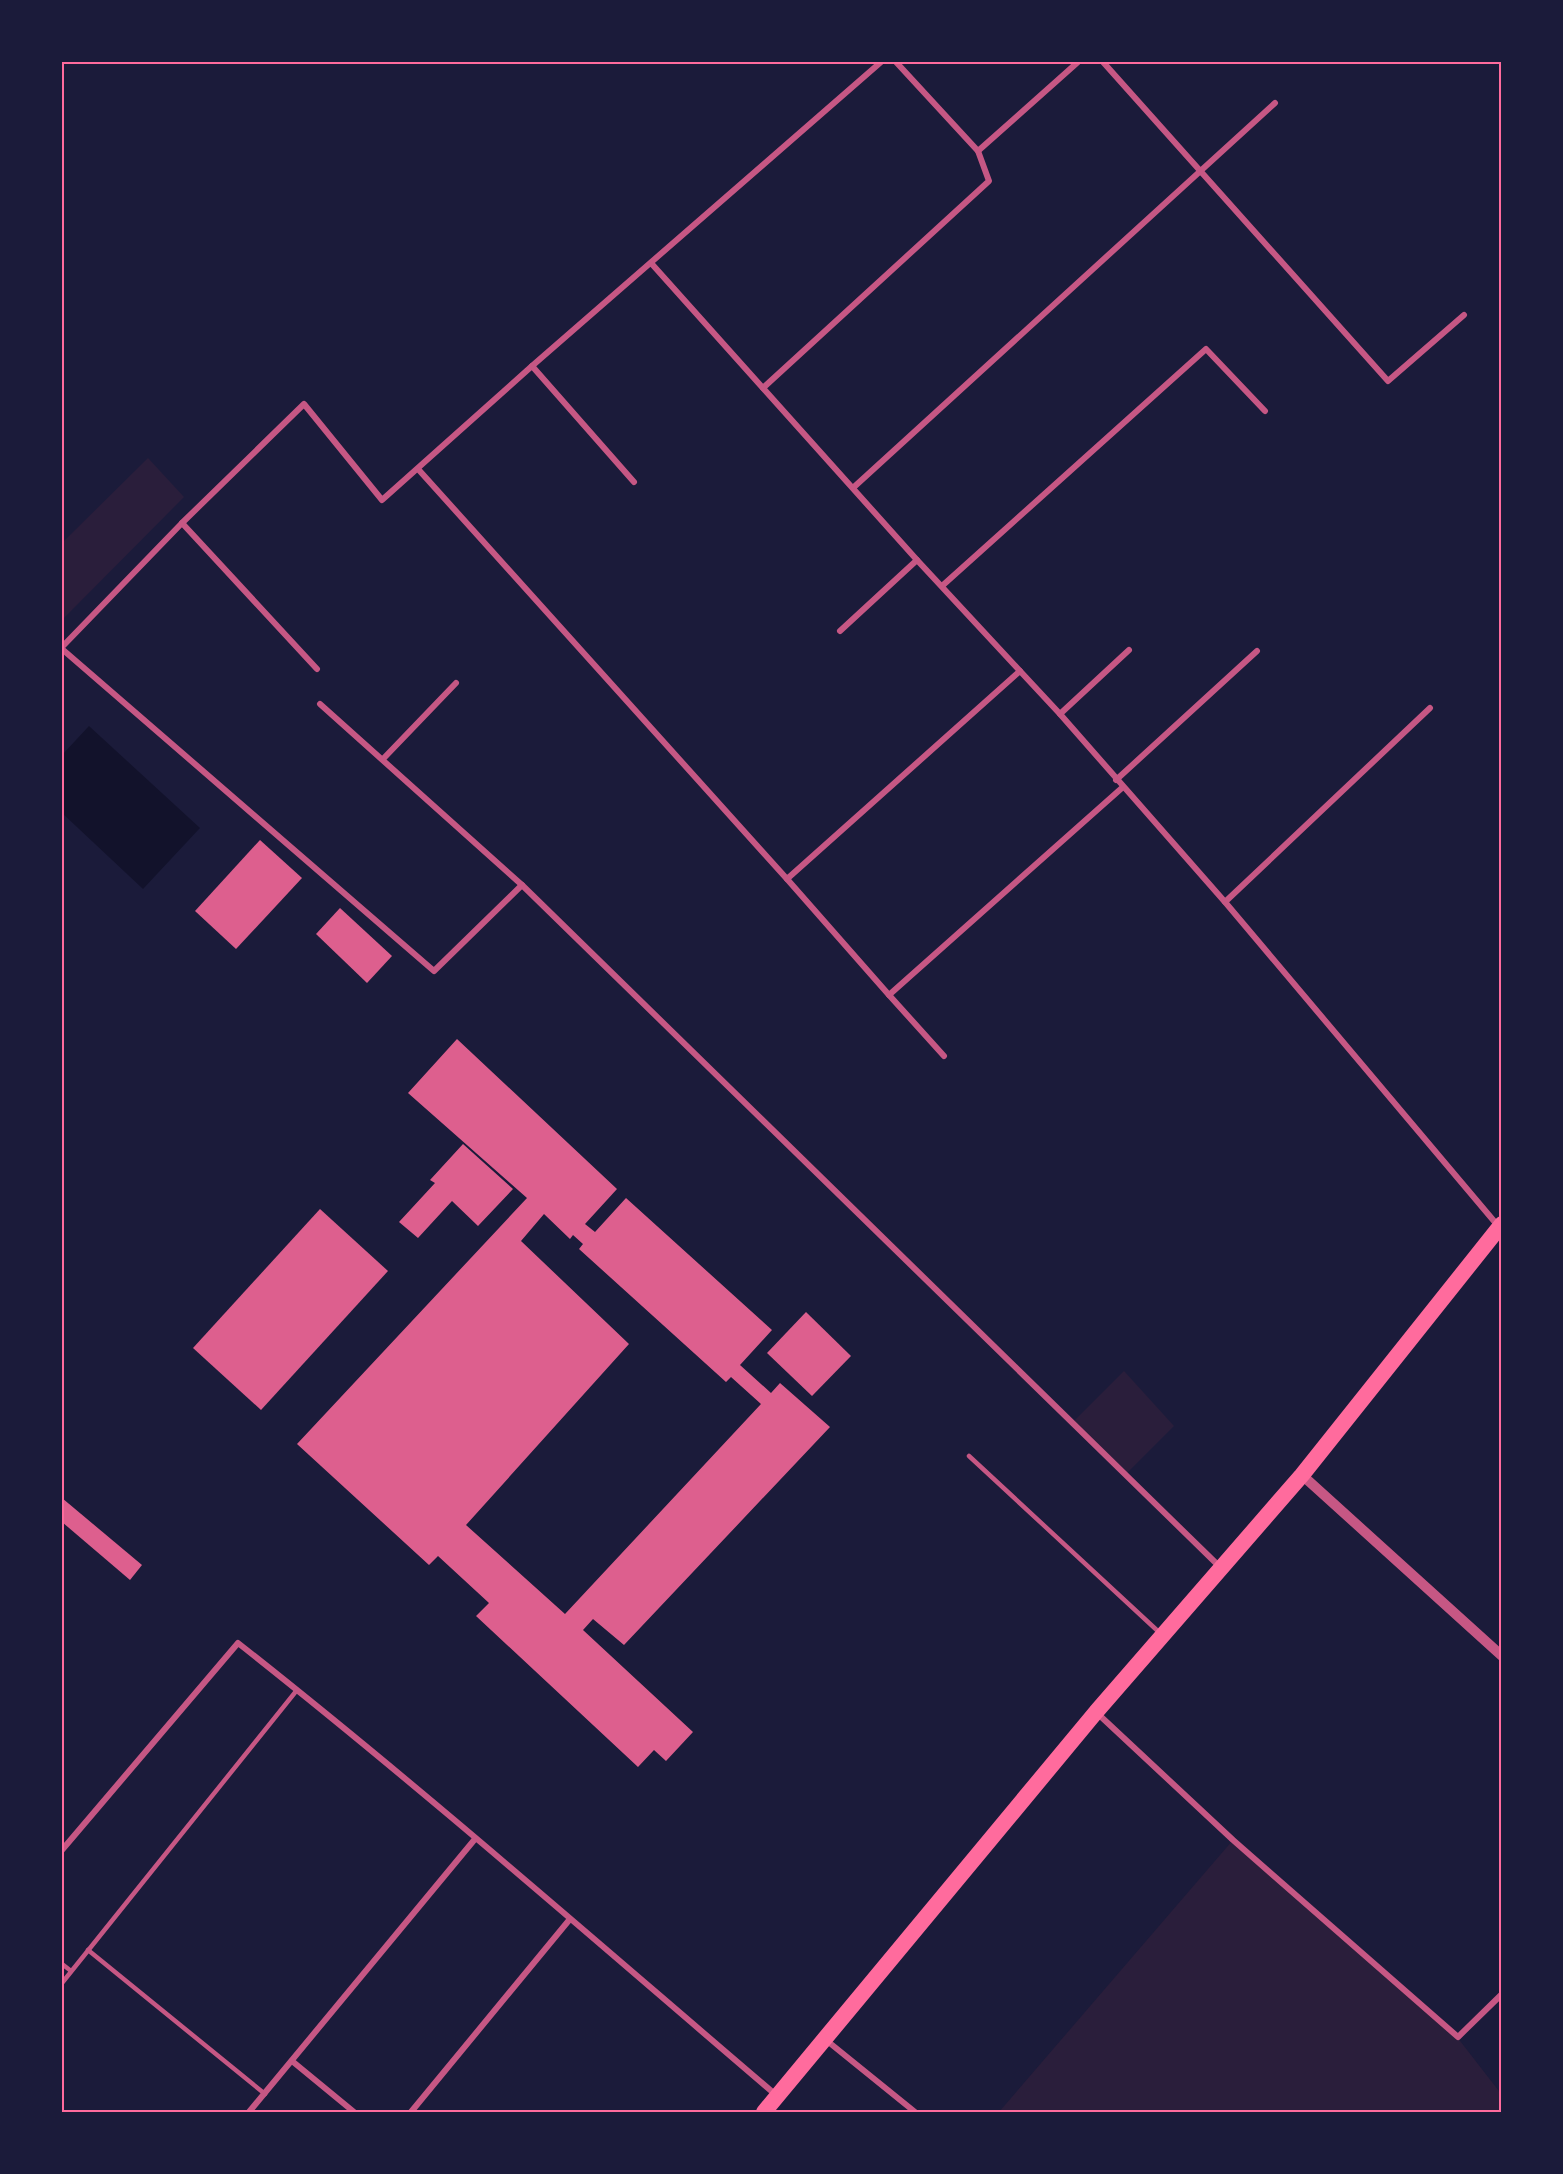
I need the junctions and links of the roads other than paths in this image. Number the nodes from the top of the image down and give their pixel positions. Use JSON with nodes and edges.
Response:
{"nodes":[{"id":1,"x":880,"y":62,"type":"edge"},
{"id":2,"x":896,"y":62,"type":"edge"},
{"id":3,"x":1078,"y":62,"type":"edge"},
{"id":4,"x":1102,"y":62,"type":"edge"},
{"id":5,"x":1275,"y":103,"type":"dead end"},
{"id":6,"x":978,"y":151,"type":"junction"},
{"id":7,"x":1198,"y":171,"type":"junction"},
{"id":8,"x":651,"y":263,"type":"junction"},
{"id":9,"x":1464,"y":315,"type":"dead end"},
{"id":10,"x":532,"y":366,"type":"junction"},
{"id":11,"x":763,"y":388,"type":"junction"},
{"id":12,"x":1265,"y":411,"type":"dead end"},
{"id":13,"x":418,"y":469,"type":"junction"},
{"id":14,"x":634,"y":483,"type":"dead end"},
{"id":15,"x":854,"y":487,"type":"junction"},
{"id":16,"x":182,"y":523,"type":"junction"},
{"id":17,"x":917,"y":560,"type":"junction"},
{"id":18,"x":942,"y":586,"type":"junction"},
{"id":19,"x":840,"y":632,"type":"dead end"},
{"id":20,"x":62,"y":648,"type":"edge"},
{"id":21,"x":1129,"y":651,"type":"dead end"},
{"id":22,"x":1257,"y":651,"type":"dead end"},
{"id":23,"x":317,"y":669,"type":"dead end"},
{"id":24,"x":1020,"y":671,"type":"junction"},
{"id":25,"x":456,"y":683,"type":"dead end"},
{"id":26,"x":320,"y":704,"type":"dead end"},
{"id":27,"x":1430,"y":708,"type":"dead end"},
{"id":28,"x":1060,"y":714,"type":"junction"},
{"id":29,"x":383,"y":759,"type":"junction"},
{"id":30,"x":1116,"y":780,"type":"junction"},
{"id":31,"x":1123,"y":787,"type":"junction"},
{"id":32,"x":787,"y":879,"type":"junction"},
{"id":33,"x":522,"y":885,"type":"junction"},
{"id":34,"x":1225,"y":902,"type":"junction"},
{"id":35,"x":890,"y":995,"type":"junction"},
{"id":36,"x":944,"y":1056,"type":"dead end"},
{"id":37,"x":1501,"y":1226,"type":"edge"},
{"id":38,"x":969,"y":1456,"type":"dead end"},
{"id":39,"x":1302,"y":1475,"type":"junction"},
{"id":40,"x":1221,"y":1568,"type":"junction"},
{"id":41,"x":1163,"y":1635,"type":"junction"},
{"id":42,"x":1502,"y":1656,"type":"edge"},
{"id":43,"x":297,"y":1690,"type":"junction"},
{"id":44,"x":1096,"y":1712,"type":"junction"},
{"id":45,"x":475,"y":1839,"type":"junction"},
{"id":46,"x":62,"y":1850,"type":"edge"},
{"id":47,"x":570,"y":1919,"type":"junction"},
{"id":48,"x":88,"y":1950,"type":"junction"},
{"id":49,"x":62,"y":1964,"type":"edge"},
{"id":50,"x":71,"y":1971,"type":"junction"},
{"id":51,"x":62,"y":1983,"type":"edge"},
{"id":52,"x":1502,"y":1994,"type":"edge"},
{"id":53,"x":826,"y":2040,"type":"junction"},
{"id":54,"x":292,"y":2061,"type":"junction"},
{"id":55,"x":265,"y":2094,"type":"junction"},
{"id":56,"x":778,"y":2097,"type":"junction"},
{"id":57,"x":249,"y":2112,"type":"edge"},
{"id":58,"x":354,"y":2112,"type":"edge"},
{"id":59,"x":411,"y":2112,"type":"edge"},
{"id":60,"x":765,"y":2112,"type":"edge"},
{"id":61,"x":915,"y":2112,"type":"edge"}],
"edges":[{"from":1,"to":8,"type":"street"},
{"from":2,"to":6,"type":"street"},
{"from":3,"to":6,"type":"street"},
{"from":4,"to":7,"type":"street"},
{"from":5,"to":7,"type":"street"},
{"from":6,"to":11,"type":"street"},
{"from":7,"to":9,"type":"street"},
{"from":7,"to":15,"type":"street"},
{"from":8,"to":10,"type":"street"},
{"from":8,"to":11,"type":"street"},
{"from":10,"to":13,"type":"street"},
{"from":10,"to":14,"type":"street"},
{"from":11,"to":15,"type":"street"},
{"from":12,"to":18,"type":"street"},
{"from":13,"to":16,"type":"street"},
{"from":13,"to":32,"type":"street"},
{"from":15,"to":17,"type":"street"},
{"from":16,"to":20,"type":"street"},
{"from":16,"to":23,"type":"street"},
{"from":17,"to":18,"type":"street"},
{"from":17,"to":19,"type":"street"},
{"from":18,"to":24,"type":"street"},
{"from":20,"to":33,"type":"street"},
{"from":21,"to":28,"type":"street"},
{"from":22,"to":30,"type":"street"},
{"from":24,"to":28,"type":"street"},
{"from":24,"to":32,"type":"street"},
{"from":25,"to":29,"type":"street"},
{"from":26,"to":29,"type":"street"},
{"from":27,"to":34,"type":"street"},
{"from":28,"to":30,"type":"street"},
{"from":29,"to":33,"type":"street"},
{"from":30,"to":31,"type":"street"},
{"from":31,"to":34,"type":"street"},
{"from":31,"to":35,"type":"street"},
{"from":32,"to":35,"type":"street"},
{"from":33,"to":40,"type":"street"},
{"from":34,"to":37,"type":"street"},
{"from":35,"to":36,"type":"street"},
{"from":37,"to":39,"type":"highway"},
{"from":38,"to":41,"type":"lane"},
{"from":39,"to":40,"type":"highway"},
{"from":39,"to":42,"type":"street"},
{"from":40,"to":41,"type":"highway"},
{"from":41,"to":44,"type":"highway"},
{"from":43,"to":45,"type":"street"},
{"from":43,"to":46,"type":"street"},
{"from":43,"to":48,"type":"lane"},
{"from":44,"to":52,"type":"street"},
{"from":44,"to":53,"type":"highway"},
{"from":45,"to":47,"type":"street"},
{"from":45,"to":54,"type":"street"},
{"from":47,"to":56,"type":"street"},
{"from":47,"to":59,"type":"street"},
{"from":48,"to":50,"type":"lane"},
{"from":48,"to":55,"type":"lane"},
{"from":49,"to":50,"type":"lane"},
{"from":50,"to":51,"type":"lane"},
{"from":53,"to":56,"type":"highway"},
{"from":53,"to":61,"type":"street"},
{"from":54,"to":55,"type":"street"},
{"from":54,"to":58,"type":"street"},
{"from":55,"to":57,"type":"street"},
{"from":56,"to":60,"type":"highway"}]}
